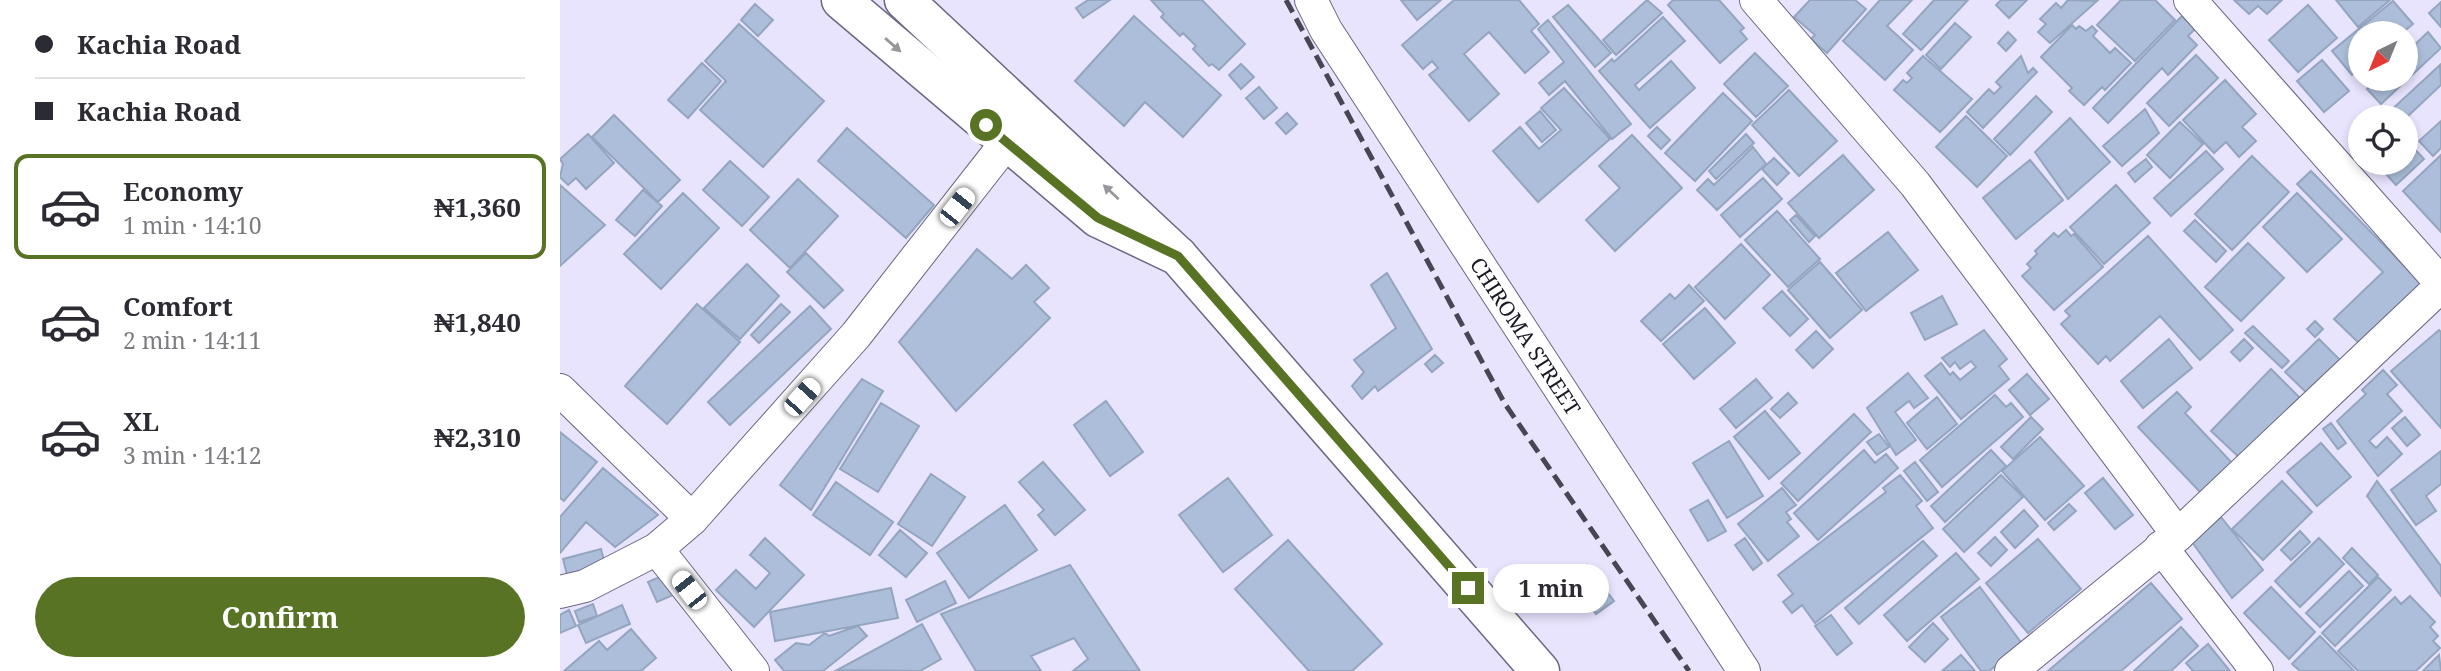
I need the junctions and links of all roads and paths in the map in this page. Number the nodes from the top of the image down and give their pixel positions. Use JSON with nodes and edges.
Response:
{"nodes":[{"id":1,"x":841,"y":0,"type":"edge"},
{"id":2,"x":904,"y":0,"type":"edge"},
{"id":3,"x":1311,"y":0,"type":"edge"},
{"id":4,"x":1756,"y":0,"type":"edge"},
{"id":5,"x":2190,"y":0,"type":"edge"},
{"id":6,"x":1006,"y":143,"type":"junction"},
{"id":7,"x":1178,"y":256,"type":"junction"},
{"id":8,"x":2441,"y":285,"type":"edge"},
{"id":9,"x":560,"y":390,"type":"edge"},
{"id":10,"x":692,"y":519,"type":"junction"},
{"id":11,"x":2169,"y":541,"type":"junction"},
{"id":12,"x":657,"y":549,"type":"junction"},
{"id":13,"x":560,"y":592,"type":"edge"},
{"id":14,"x":753,"y":671,"type":"edge"},
{"id":15,"x":1540,"y":671,"type":"edge"},
{"id":16,"x":1744,"y":671,"type":"edge"},
{"id":17,"x":2011,"y":671,"type":"edge"},
{"id":18,"x":2257,"y":671,"type":"edge"}],
"edges":[{"from":1,"to":6,"type":"main road","one_way":true},
{"from":7,"to":2,"type":"main road","one_way":true},
{"from":3,"to":16,"type":"street","name":"CHIROMA STREET"},
{"from":4,"to":11,"type":"street"},
{"from":5,"to":8,"type":"street"},
{"from":6,"to":7,"type":"main road"},
{"from":6,"to":10,"type":"street"},
{"from":7,"to":15,"type":"main road"},
{"from":8,"to":11,"type":"street"},
{"from":9,"to":10,"type":"street"},
{"from":10,"to":12,"type":"street"},
{"from":11,"to":17,"type":"street"},
{"from":11,"to":18,"type":"street"},
{"from":12,"to":13,"type":"street"},
{"from":12,"to":14,"type":"street"}]}
